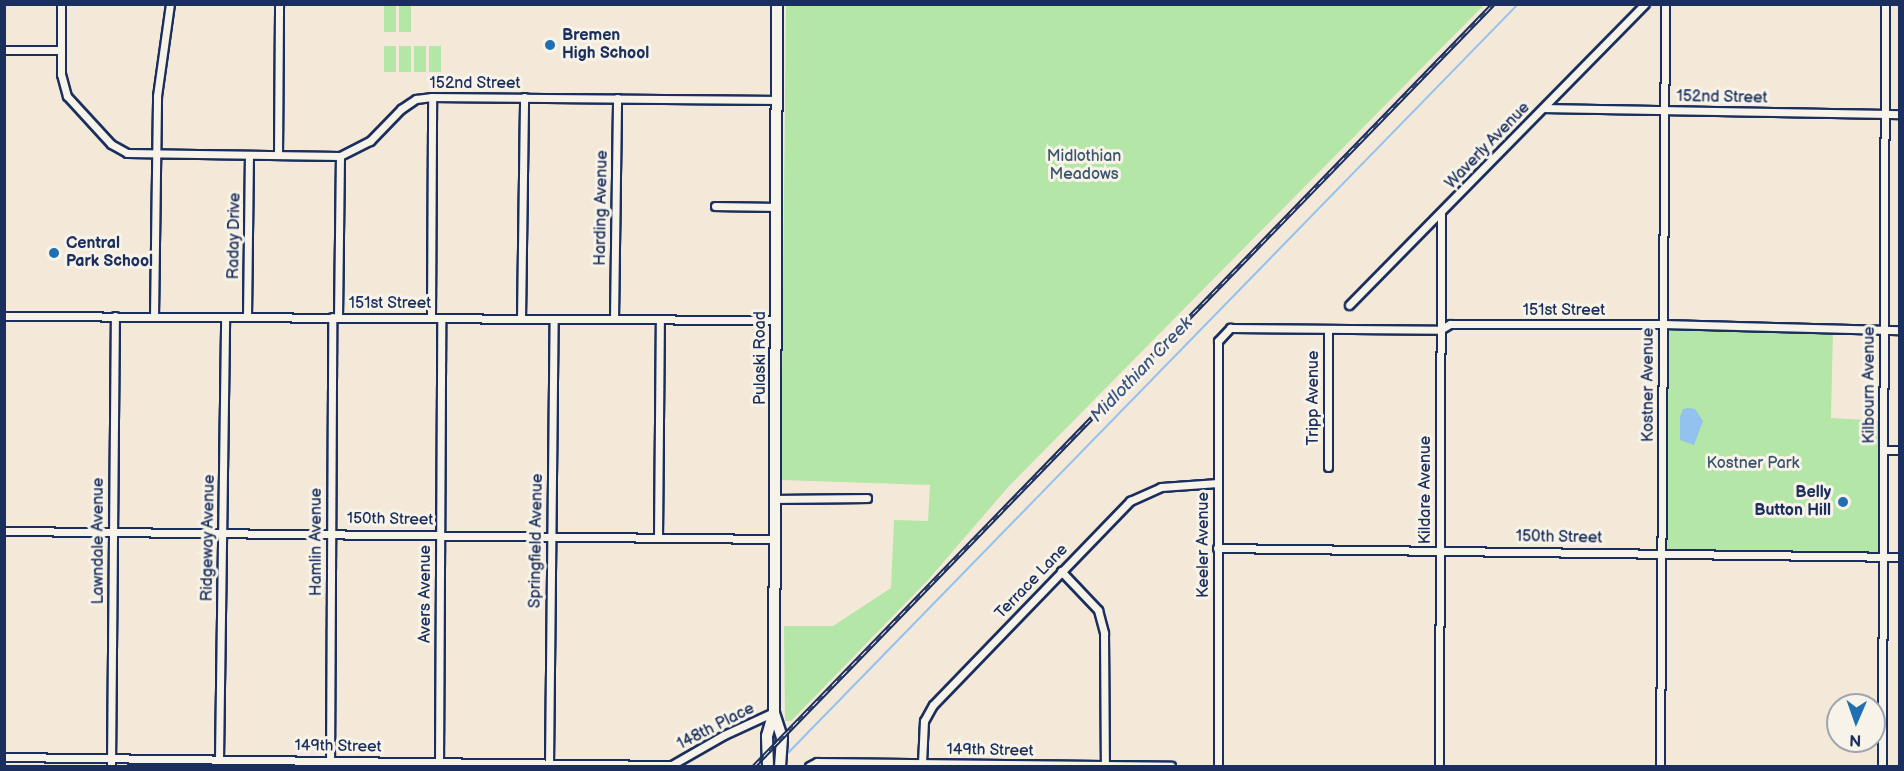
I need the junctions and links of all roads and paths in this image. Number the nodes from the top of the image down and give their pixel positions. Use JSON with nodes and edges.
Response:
{"nodes":[{"id":1,"x":61,"y":4,"type":"edge"},
{"id":2,"x":170,"y":4,"type":"edge"},
{"id":3,"x":279,"y":4,"type":"edge"},
{"id":4,"x":777,"y":4,"type":"edge"},
{"id":5,"x":1645,"y":4,"type":"edge"},
{"id":6,"x":1665,"y":4,"type":"edge"},
{"id":7,"x":1885,"y":4,"type":"edge"},
{"id":8,"x":4,"y":50,"type":"edge"},
{"id":9,"x":61,"y":50,"type":"junction"},
{"id":10,"x":432,"y":97,"type":"junction"},
{"id":11,"x":524,"y":98,"type":"junction"},
{"id":12,"x":617,"y":98,"type":"junction"},
{"id":13,"x":777,"y":100,"type":"junction"},
{"id":14,"x":1545,"y":108,"type":"junction"},
{"id":15,"x":1664,"y":111,"type":"junction"},
{"id":16,"x":1885,"y":114,"type":"junction"},
{"id":17,"x":1899,"y":114,"type":"edge"},
{"id":18,"x":156,"y":154,"type":"junction"},
{"id":19,"x":249,"y":155,"type":"junction"},
{"id":20,"x":278,"y":155,"type":"junction"},
{"id":21,"x":340,"y":156,"type":"junction"},
{"id":22,"x":715,"y":206,"type":"dead end"},
{"id":23,"x":776,"y":207,"type":"junction"},
{"id":24,"x":1441,"y":213,"type":"junction"},
{"id":25,"x":1349,"y":305,"type":"dead end"},
{"id":26,"x":4,"y":316,"type":"edge"},
{"id":27,"x":115,"y":316,"type":"junction"},
{"id":28,"x":154,"y":316,"type":"junction"},
{"id":29,"x":225,"y":317,"type":"junction"},
{"id":30,"x":247,"y":317,"type":"junction"},
{"id":31,"x":335,"y":317,"type":"junction"},
{"id":32,"x":431,"y":318,"type":"junction"},
{"id":33,"x":441,"y":318,"type":"junction"},
{"id":34,"x":521,"y":319,"type":"junction"},
{"id":35,"x":554,"y":319,"type":"junction"},
{"id":36,"x":614,"y":319,"type":"junction"},
{"id":37,"x":660,"y":320,"type":"junction"},
{"id":38,"x":776,"y":320,"type":"junction"},
{"id":39,"x":1663,"y":324,"type":"junction"},
{"id":40,"x":1230,"y":328,"type":"joint"},
{"id":41,"x":1328,"y":328,"type":"junction"},
{"id":42,"x":1440,"y":330,"type":"junction"},
{"id":43,"x":1884,"y":330,"type":"junction"},
{"id":44,"x":1899,"y":330,"type":"edge"},
{"id":45,"x":1884,"y":450,"type":"junction"},
{"id":46,"x":1899,"y":450,"type":"edge"},
{"id":47,"x":1328,"y":467,"type":"dead end"},
{"id":48,"x":1218,"y":483,"type":"junction"},
{"id":49,"x":867,"y":498,"type":"dead end"},
{"id":50,"x":775,"y":499,"type":"junction"},
{"id":51,"x":4,"y":531,"type":"edge"},
{"id":52,"x":331,"y":532,"type":"junction"},
{"id":53,"x":113,"y":533,"type":"junction"},
{"id":54,"x":223,"y":534,"type":"junction"},
{"id":55,"x":440,"y":534,"type":"junction"},
{"id":56,"x":550,"y":536,"type":"junction"},
{"id":57,"x":658,"y":537,"type":"junction"},
{"id":58,"x":775,"y":539,"type":"junction"},
{"id":59,"x":1217,"y":548,"type":"junction"},
{"id":60,"x":1440,"y":550,"type":"junction"},
{"id":61,"x":1662,"y":553,"type":"junction"},
{"id":62,"x":1883,"y":556,"type":"junction"},
{"id":63,"x":1899,"y":557,"type":"edge"},
{"id":64,"x":1061,"y":571,"type":"junction"},
{"id":65,"x":774,"y":712,"type":"junction"},
{"id":66,"x":4,"y":757,"type":"edge"},
{"id":67,"x":111,"y":758,"type":"junction"},
{"id":68,"x":219,"y":759,"type":"junction"},
{"id":69,"x":439,"y":762,"type":"junction"},
{"id":70,"x":922,"y":763,"type":"junction"},
{"id":71,"x":330,"y":764,"type":"edge"},
{"id":72,"x":549,"y":764,"type":"junction"},
{"id":73,"x":883,"y":765,"type":"edge"},
{"id":74,"x":994,"y":765,"type":"edge"},
{"id":75,"x":111,"y":766,"type":"edge"},
{"id":76,"x":671,"y":766,"type":"edge"},
{"id":77,"x":768,"y":766,"type":"edge"},
{"id":78,"x":780,"y":766,"type":"edge"},
{"id":79,"x":809,"y":766,"type":"edge"},
{"id":80,"x":1105,"y":766,"type":"edge"},
{"id":81,"x":1172,"y":766,"type":"edge"},
{"id":82,"x":1218,"y":766,"type":"edge"},
{"id":83,"x":1439,"y":766,"type":"edge"},
{"id":84,"x":1660,"y":766,"type":"edge"},
{"id":85,"x":1882,"y":766,"type":"edge"}],
"edges":[{"from":1,"to":9,"type":"street"},
{"from":2,"to":18,"type":"street"},
{"from":3,"to":20,"type":"street"},
{"from":4,"to":13,"type":"main road","name":"Pulaski Road"},
{"from":5,"to":14,"type":"street","name":"Waverly Avenue"},
{"from":6,"to":15,"type":"street","name":"Kostner Avenue"},
{"from":7,"to":16,"type":"street","name":"Kilbourn Avenue"},
{"from":8,"to":9,"type":"street"},
{"from":9,"to":18,"type":"street","name":"152nd Street"},
{"from":10,"to":11,"type":"street","name":"152nd Street"},
{"from":10,"to":21,"type":"street","name":"152nd Street"},
{"from":10,"to":32,"type":"street"},
{"from":11,"to":12,"type":"street","name":"152nd Street"},
{"from":11,"to":34,"type":"street"},
{"from":12,"to":13,"type":"street","name":"152nd Street"},
{"from":12,"to":36,"type":"street","name":"Harding Avenue"},
{"from":13,"to":23,"type":"main road","name":"Pulaski Road"},
{"from":14,"to":15,"type":"street","name":"152nd Street"},
{"from":14,"to":24,"type":"street","name":"Waverly Avenue"},
{"from":15,"to":16,"type":"street","name":"152nd Street"},
{"from":15,"to":39,"type":"street","name":"Kostner Avenue"},
{"from":16,"to":17,"type":"street","name":"152nd Street"},
{"from":16,"to":43,"type":"street","name":"Kilbourn Avenue"},
{"from":18,"to":19,"type":"street","name":"152nd Street"},
{"from":18,"to":28,"type":"street"},
{"from":19,"to":20,"type":"street","name":"152nd Street"},
{"from":19,"to":30,"type":"street","name":"Raday Drive"},
{"from":20,"to":21,"type":"street","name":"152nd Street"},
{"from":21,"to":31,"type":"street","name":"Hamlin Avenue"},
{"from":22,"to":23,"type":"street"},
{"from":23,"to":38,"type":"main road","name":"Pulaski Road"},
{"from":24,"to":25,"type":"street","name":"Waverly Avenue"},
{"from":24,"to":42,"type":"street","name":"Kildare Avenue"},
{"from":26,"to":27,"type":"street","name":"151st Street"},
{"from":27,"to":28,"type":"street","name":"151st Street"},
{"from":27,"to":53,"type":"street","name":"Lawndale Avenue"},
{"from":28,"to":29,"type":"street","name":"151st Street"},
{"from":29,"to":30,"type":"street","name":"151st Street"},
{"from":29,"to":54,"type":"street","name":"Ridgeway Avenue"},
{"from":30,"to":31,"type":"street","name":"151st Street"},
{"from":31,"to":32,"type":"street","name":"151st Street"},
{"from":31,"to":52,"type":"street","name":"Hamlin Avenue"},
{"from":32,"to":33,"type":"street","name":"151st Street"},
{"from":33,"to":34,"type":"street","name":"151st Street"},
{"from":33,"to":55,"type":"street","name":"Avers Avenue"},
{"from":34,"to":35,"type":"street","name":"151st Street"},
{"from":35,"to":36,"type":"street","name":"151st Street"},
{"from":35,"to":56,"type":"street","name":"Springfield Avenue"},
{"from":36,"to":37,"type":"street","name":"151st Street"},
{"from":37,"to":38,"type":"street","name":"151st Street"},
{"from":37,"to":57,"type":"street"},
{"from":38,"to":50,"type":"main road","name":"Pulaski Road"},
{"from":39,"to":42,"type":"street","name":"151st Street"},
{"from":39,"to":43,"type":"street","name":"151st Street"},
{"from":39,"to":61,"type":"street","name":"Kostner Avenue"},
{"from":40,"to":41,"type":"street","name":"151st Street"},
{"from":40,"to":48,"type":"street","name":"Keeler Avenue"},
{"from":41,"to":42,"type":"street","name":"151st Street"},
{"from":41,"to":47,"type":"street","name":"Tripp Avenue"},
{"from":42,"to":60,"type":"street","name":"Kildare Avenue"},
{"from":43,"to":44,"type":"street","name":"151st Street"},
{"from":43,"to":45,"type":"street","name":"Kilbourn Avenue"},
{"from":45,"to":46,"type":"street"},
{"from":45,"to":62,"type":"street","name":"Kilbourn Avenue"},
{"from":48,"to":59,"type":"street","name":"Keeler Avenue"},
{"from":48,"to":64,"type":"street","name":"Terrace Lane"},
{"from":49,"to":50,"type":"street"},
{"from":50,"to":58,"type":"main road","name":"Pulaski Road"},
{"from":51,"to":53,"type":"street","name":"150th Street"},
{"from":52,"to":54,"type":"street","name":"150th Street"},
{"from":52,"to":55,"type":"street","name":"150th Street"},
{"from":52,"to":71,"type":"street","name":"Hamlin Avenue"},
{"from":53,"to":54,"type":"street","name":"150th Street"},
{"from":53,"to":67,"type":"street","name":"Lawndale Avenue"},
{"from":54,"to":68,"type":"street","name":"Ridgeway Avenue"},
{"from":55,"to":56,"type":"street","name":"150th Street"},
{"from":55,"to":69,"type":"street","name":"Avers Avenue"},
{"from":56,"to":57,"type":"street","name":"150th Street"},
{"from":56,"to":72,"type":"street","name":"Springfield Avenue"},
{"from":57,"to":58,"type":"street","name":"150th Street"},
{"from":58,"to":65,"type":"main road","name":"Pulaski Road"},
{"from":59,"to":60,"type":"street","name":"150th Street"},
{"from":59,"to":82,"type":"street","name":"Keeler Avenue"},
{"from":60,"to":61,"type":"street","name":"150th Street"},
{"from":60,"to":83,"type":"street","name":"Kildare Avenue"},
{"from":61,"to":62,"type":"street","name":"150th Street"},
{"from":61,"to":84,"type":"street","name":"Kostner Avenue"},
{"from":62,"to":63,"type":"street","name":"150th Street"},
{"from":62,"to":85,"type":"street","name":"Kilbourn Avenue"},
{"from":64,"to":70,"type":"street","name":"Terrace Lane"},
{"from":64,"to":80,"type":"street"},
{"from":65,"to":76,"type":"street","name":"148th Place"},
{"from":65,"to":77,"type":"main road","name":"Pulaski Road"},
{"from":65,"to":78,"type":"main road","name":"Pulaski Road"},
{"from":66,"to":67,"type":"street","name":"149th Street"},
{"from":67,"to":68,"type":"street","name":"149th Street"},
{"from":67,"to":75,"type":"street","name":"Lawndale Avenue"},
{"from":68,"to":71,"type":"street","name":"149th Street"},
{"from":69,"to":71,"type":"street","name":"149th Street"},
{"from":69,"to":72,"type":"street","name":"149th Street"},
{"from":70,"to":73,"type":"street","name":"149th Street"},
{"from":70,"to":74,"type":"street","name":"149th Street"},
{"from":72,"to":76,"type":"street","name":"149th Street"},
{"from":73,"to":79,"type":"street","name":"149th Street"},
{"from":74,"to":80,"type":"street","name":"149th Street"},
{"from":80,"to":81,"type":"street","name":"149th Street"}]}
